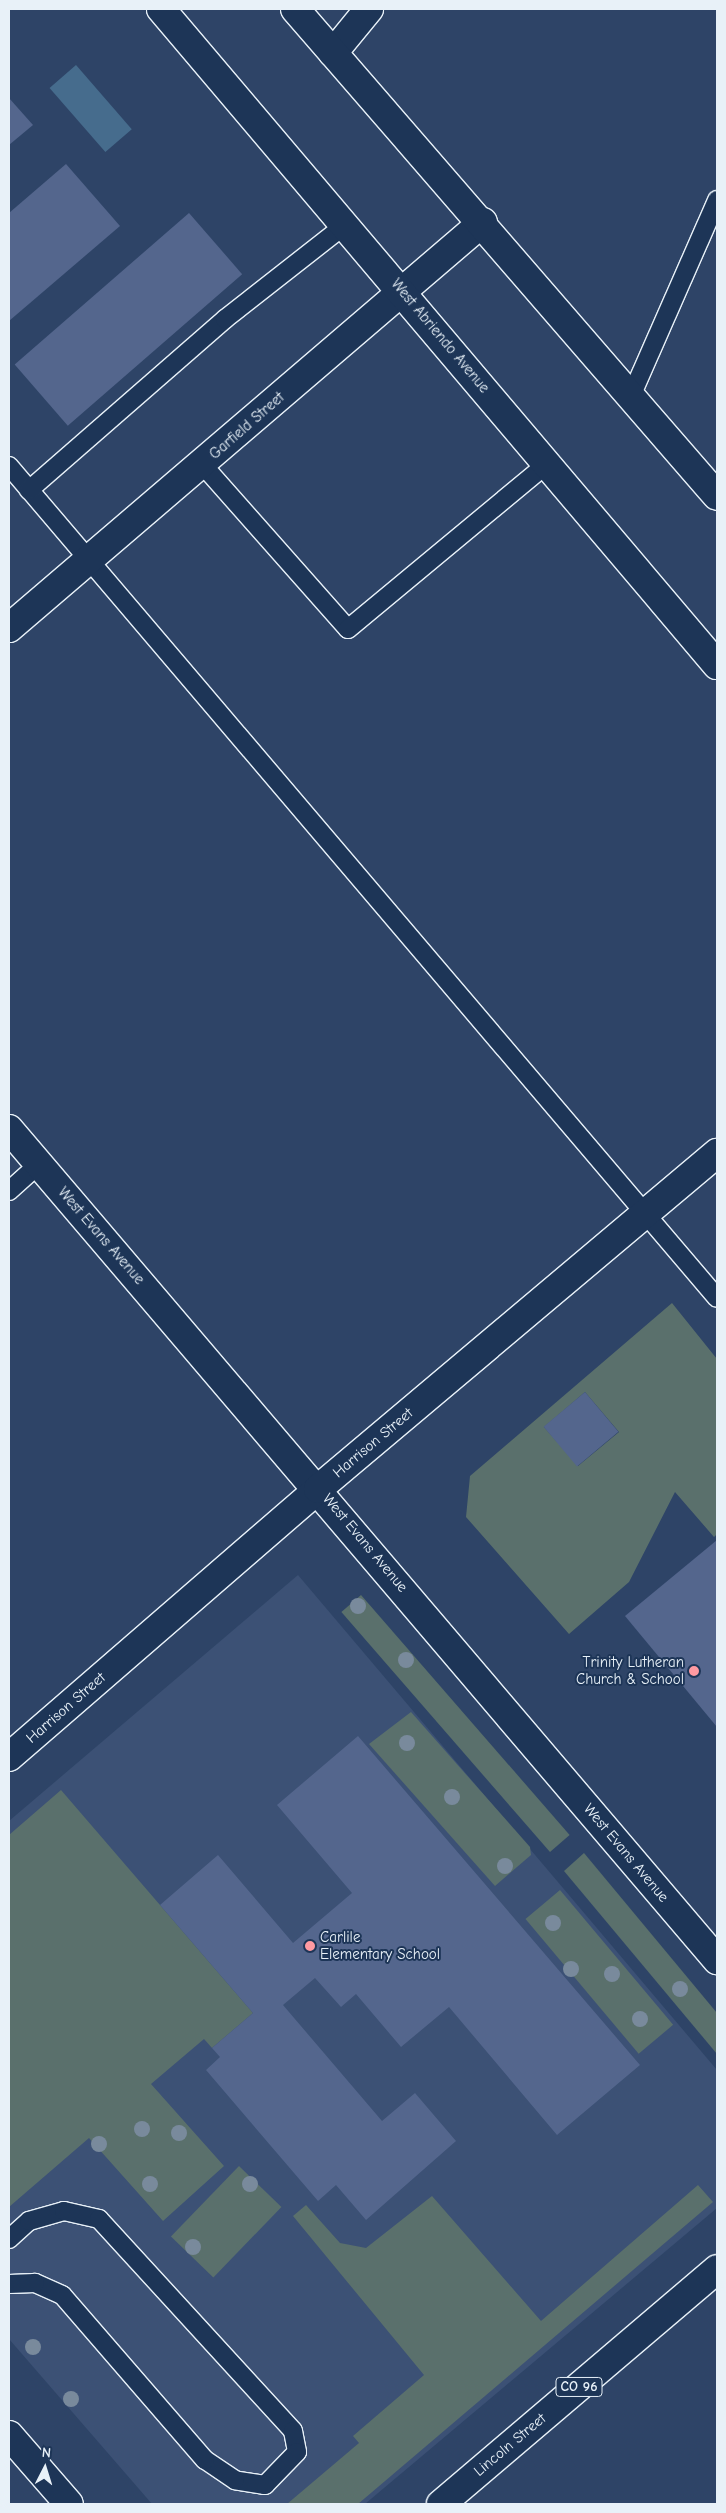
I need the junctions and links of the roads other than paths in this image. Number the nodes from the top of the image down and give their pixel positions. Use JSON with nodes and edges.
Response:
{"nodes":[{"id":1,"x":161,"y":9,"type":"edge"},
{"id":2,"x":295,"y":9,"type":"edge"},
{"id":3,"x":368,"y":9,"type":"edge"},
{"id":4,"x":333,"y":53,"type":"junction"},
{"id":5,"x":717,"y":200,"type":"edge"},
{"id":6,"x":483,"y":222,"type":"junction"},
{"id":7,"x":346,"y":224,"type":"junction"},
{"id":8,"x":402,"y":291,"type":"junction"},
{"id":9,"x":632,"y":394,"type":"junction"},
{"id":10,"x":202,"y":464,"type":"junction"},
{"id":11,"x":547,"y":464,"type":"junction"},
{"id":12,"x":9,"y":466,"type":"edge"},
{"id":13,"x":29,"y":490,"type":"junction"},
{"id":14,"x":717,"y":496,"type":"edge"},
{"id":15,"x":90,"y":561,"type":"junction"},
{"id":16,"x":9,"y":628,"type":"edge"},
{"id":17,"x":717,"y":665,"type":"edge"},
{"id":18,"x":9,"y":1129,"type":"edge"},
{"id":19,"x":717,"y":1153,"type":"edge"},
{"id":20,"x":39,"y":1164,"type":"junction"},
{"id":21,"x":9,"y":1191,"type":"edge"},
{"id":22,"x":646,"y":1214,"type":"junction"},
{"id":23,"x":717,"y":1298,"type":"edge"},
{"id":24,"x":318,"y":1489,"type":"junction"},
{"id":25,"x":9,"y":1757,"type":"edge"},
{"id":26,"x":717,"y":1960,"type":"edge"},
{"id":27,"x":9,"y":2239,"type":"edge"},
{"id":28,"x":717,"y":2269,"type":"edge"},
{"id":29,"x":9,"y":2284,"type":"edge"},
{"id":30,"x":9,"y":2434,"type":"edge"},
{"id":31,"x":69,"y":2504,"type":"edge"},
{"id":32,"x":441,"y":2504,"type":"edge"}],
"edges":[{"from":1,"to":7,"type":"street","name":"West Abriendo Avenue"},
{"from":2,"to":4,"type":"street"},
{"from":3,"to":4,"type":"street"},
{"from":4,"to":6,"type":"street"},
{"from":5,"to":9,"type":"lane"},
{"from":6,"to":8,"type":"street","name":"Garfield Street"},
{"from":6,"to":9,"type":"street"},
{"from":7,"to":8,"type":"street","name":"West Abriendo Avenue"},
{"from":7,"to":13,"type":"lane"},
{"from":8,"to":10,"type":"street","name":"Garfield Street"},
{"from":8,"to":11,"type":"street","name":"West Abriendo Avenue"},
{"from":9,"to":14,"type":"street"},
{"from":10,"to":11,"type":"lane"},
{"from":10,"to":15,"type":"street","name":"Garfield Street"},
{"from":11,"to":17,"type":"street","name":"West Abriendo Avenue"},
{"from":12,"to":13,"type":"lane"},
{"from":13,"to":15,"type":"lane"},
{"from":15,"to":16,"type":"street","name":"Garfield Street"},
{"from":15,"to":22,"type":"lane"},
{"from":18,"to":20,"type":"street","name":"West Evans Avenue"},
{"from":19,"to":22,"type":"street","name":"Harrison Street"},
{"from":20,"to":21,"type":"lane"},
{"from":20,"to":24,"type":"street","name":"West Evans Avenue"},
{"from":22,"to":23,"type":"lane"},
{"from":22,"to":24,"type":"street","name":"Harrison Street"},
{"from":24,"to":25,"type":"street","name":"Harrison Street"},
{"from":24,"to":26,"type":"street","name":"West Evans Avenue"},
{"from":27,"to":29,"type":"lane"},
{"from":28,"to":32,"type":"street","name":"Lincoln Street","number":"CO 96"},
{"from":30,"to":31,"type":"street"}]}
